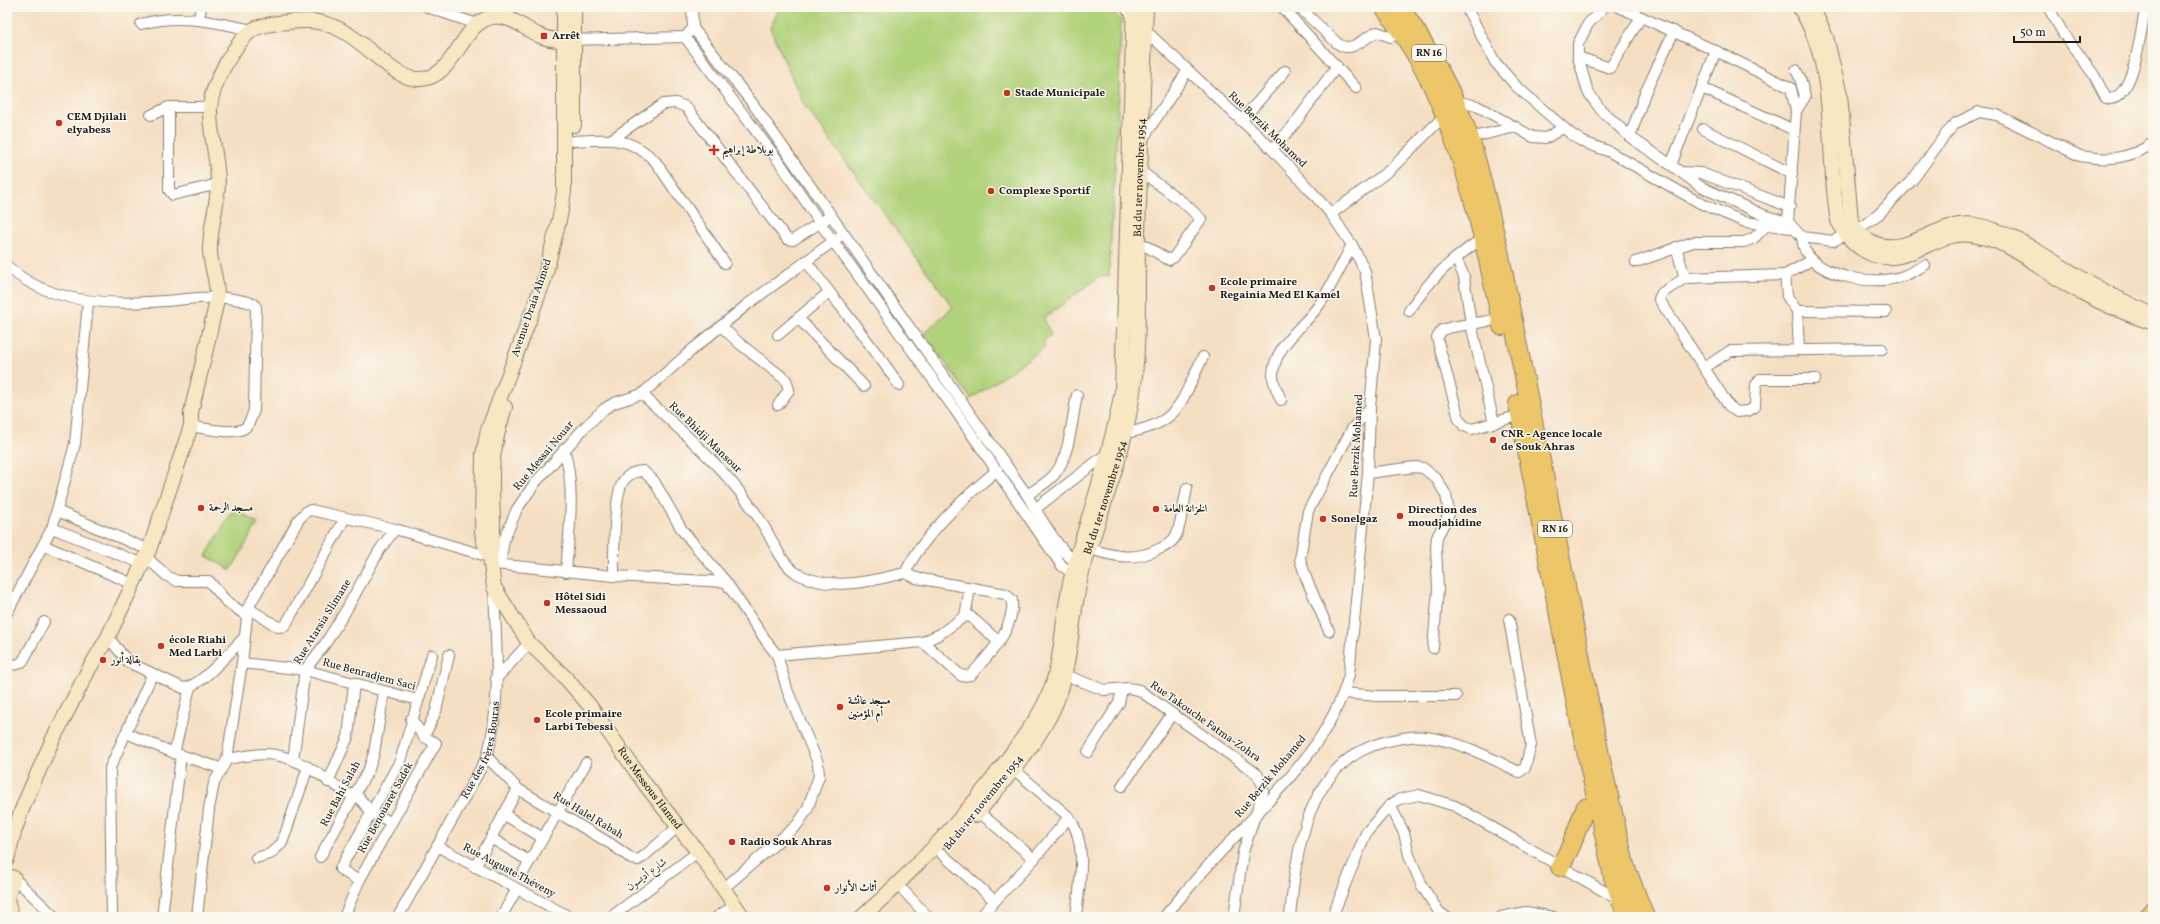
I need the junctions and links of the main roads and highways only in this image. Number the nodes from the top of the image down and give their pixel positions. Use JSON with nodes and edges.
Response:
{"nodes":[{"id":1,"x":1384,"y":7,"type":"edge"},
{"id":2,"x":1400,"y":7,"type":"edge"},
{"id":3,"x":1599,"y":805,"type":"junction"},
{"id":4,"x":1560,"y":867,"type":"road end"},
{"id":5,"x":1624,"y":909,"type":"edge"},
{"id":6,"x":2153,"y":910,"type":"edge"},
{"id":7,"x":1645,"y":917,"type":"edge"},
{"id":8,"x":2147,"y":917,"type":"edge"}],
"edges":[{"from":1,"to":3,"type":"highway","number":"RN 16"},
{"from":2,"to":7,"type":"highway","number":"RN 16"},
{"from":3,"to":4,"type":"highway"},
{"from":3,"to":5,"type":"highway","number":"RN 16"},
{"from":6,"to":8,"type":"highway"}]}
